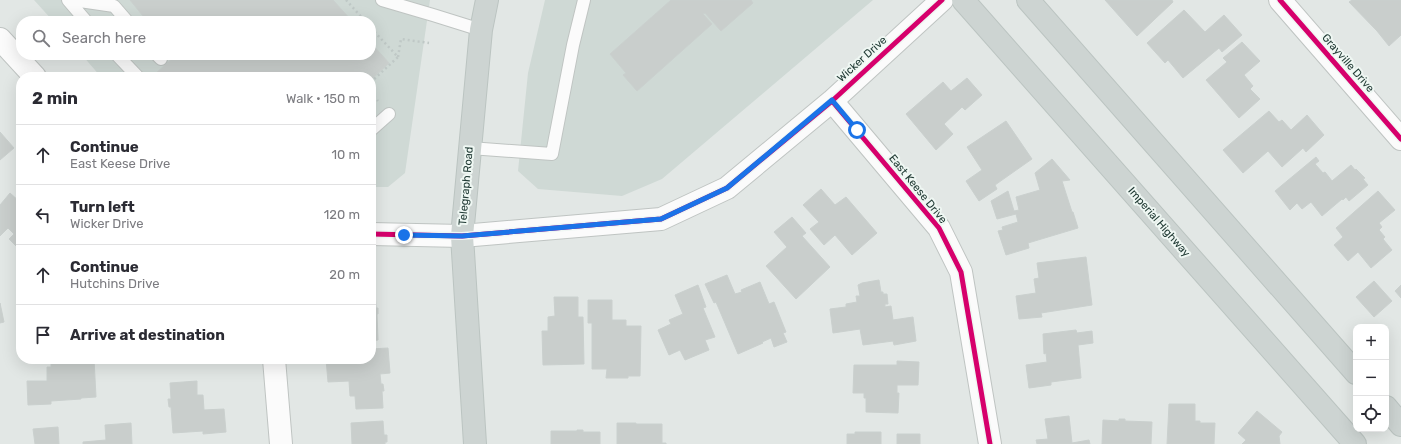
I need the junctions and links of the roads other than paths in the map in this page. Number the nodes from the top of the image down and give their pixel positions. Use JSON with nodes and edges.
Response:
{"nodes":[{"id":1,"x":68,"y":0,"type":"edge"},
{"id":2,"x":74,"y":0,"type":"edge"},
{"id":3,"x":382,"y":0,"type":"edge"},
{"id":4,"x":487,"y":0,"type":"edge"},
{"id":5,"x":584,"y":0,"type":"edge"},
{"id":6,"x":942,"y":0,"type":"edge"},
{"id":7,"x":963,"y":0,"type":"edge"},
{"id":8,"x":1028,"y":0,"type":"edge"},
{"id":9,"x":1280,"y":0,"type":"edge"},
{"id":10,"x":82,"y":16,"type":"edge"},
{"id":11,"x":123,"y":16,"type":"edge"},
{"id":12,"x":480,"y":30,"type":"junction"},
{"id":13,"x":0,"y":39,"type":"edge"},
{"id":14,"x":16,"y":56,"type":"edge"},
{"id":15,"x":19,"y":60,"type":"edge"},
{"id":16,"x":122,"y":60,"type":"edge"},
{"id":17,"x":30,"y":72,"type":"edge"},
{"id":18,"x":133,"y":72,"type":"edge"},
{"id":19,"x":832,"y":100,"type":"junction"},
{"id":20,"x":389,"y":114,"type":"dead end"},
{"id":21,"x":376,"y":126,"type":"edge"},
{"id":22,"x":1401,"y":139,"type":"edge"},
{"id":23,"x":470,"y":148,"type":"junction"},
{"id":24,"x":376,"y":234,"type":"edge"},
{"id":25,"x":462,"y":236,"type":"junction"},
{"id":26,"x":274,"y":364,"type":"edge"},
{"id":27,"x":1353,"y":370,"type":"edge"},
{"id":28,"x":1389,"y":411,"type":"edge"},
{"id":29,"x":1401,"y":424,"type":"edge"},
{"id":30,"x":281,"y":444,"type":"edge"},
{"id":31,"x":475,"y":444,"type":"edge"},
{"id":32,"x":990,"y":444,"type":"edge"},
{"id":33,"x":1355,"y":444,"type":"edge"}],
"edges":[{"from":1,"to":10,"type":"lane"},
{"from":2,"to":11,"type":"lane"},
{"from":3,"to":12,"type":"lane"},
{"from":4,"to":12,"type":"main road","name":"Telegraph Road"},
{"from":5,"to":23,"type":"lane"},
{"from":6,"to":19,"type":"street","name":"Wicker Drive"},
{"from":7,"to":33,"type":"main road","name":"Imperial Highway"},
{"from":8,"to":27,"type":"main road"},
{"from":9,"to":22,"type":"street","name":"Grayville Drive"},
{"from":12,"to":23,"type":"main road","name":"Telegraph Road"},
{"from":13,"to":14,"type":"street"},
{"from":15,"to":17,"type":"street"},
{"from":16,"to":18,"type":"lane"},
{"from":19,"to":25,"type":"street","name":"Wicker Drive"},
{"from":19,"to":32,"type":"street","name":"East Keese Drive"},
{"from":20,"to":21,"type":"lane"},
{"from":23,"to":25,"type":"main road","name":"Telegraph Road"},
{"from":24,"to":25,"type":"street","name":"Wicker Drive"},
{"from":25,"to":31,"type":"main road","name":"Telegraph Road"},
{"from":26,"to":30,"type":"street"},
{"from":28,"to":29,"type":"main road"}]}
